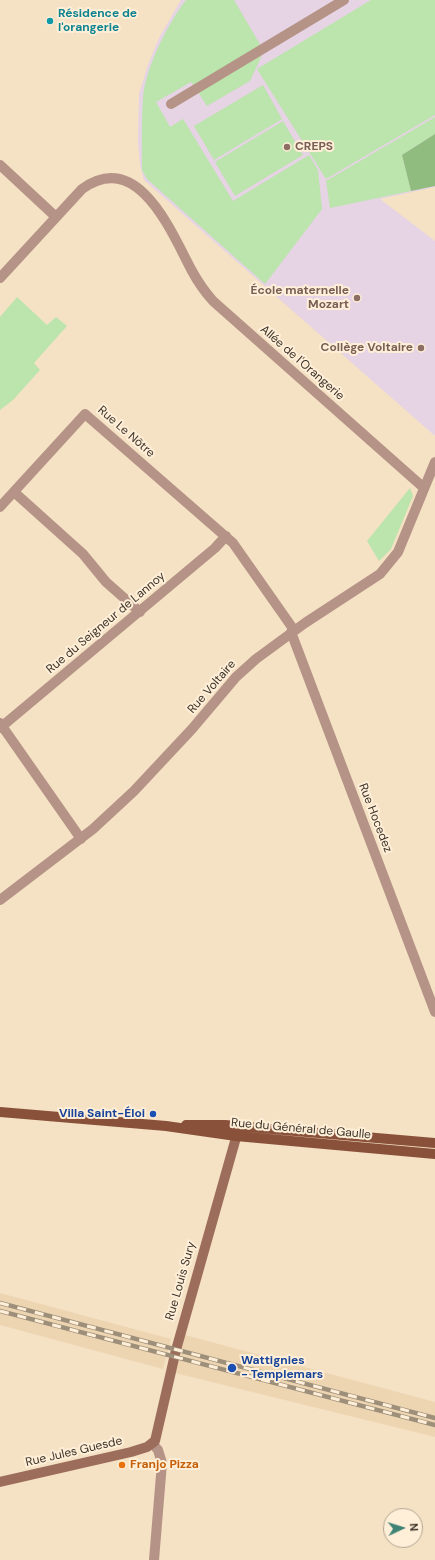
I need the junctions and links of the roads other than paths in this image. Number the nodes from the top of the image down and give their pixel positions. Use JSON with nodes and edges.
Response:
{"nodes":[{"id":1,"x":344,"y":0,"type":"edge"},
{"id":2,"x":171,"y":104,"type":"dead end"},
{"id":3,"x":0,"y":165,"type":"edge"},
{"id":4,"x":56,"y":217,"type":"junction"},
{"id":5,"x":0,"y":278,"type":"edge"},
{"id":6,"x":435,"y":462,"type":"edge"},
{"id":7,"x":424,"y":488,"type":"junction"},
{"id":8,"x":14,"y":492,"type":"junction"},
{"id":9,"x":0,"y":507,"type":"edge"},
{"id":10,"x":226,"y":536,"type":"junction"},
{"id":11,"x":140,"y":612,"type":"junction"},
{"id":12,"x":293,"y":631,"type":"junction"},
{"id":13,"x":1,"y":726,"type":"edge"},
{"id":14,"x":81,"y":838,"type":"junction"},
{"id":15,"x":0,"y":900,"type":"edge"},
{"id":16,"x":435,"y":1012,"type":"edge"},
{"id":17,"x":0,"y":1112,"type":"edge"},
{"id":18,"x":166,"y":1126,"type":"junction"},
{"id":19,"x":239,"y":1126,"type":"junction"},
{"id":20,"x":236,"y":1136,"type":"junction"},
{"id":21,"x":435,"y":1143,"type":"edge"},
{"id":22,"x":435,"y":1154,"type":"edge"},
{"id":23,"x":152,"y":1443,"type":"junction"},
{"id":24,"x":0,"y":1482,"type":"edge"},
{"id":25,"x":154,"y":1560,"type":"edge"}],
"edges":[{"from":1,"to":2,"type":"street"},
{"from":3,"to":4,"type":"street"},
{"from":4,"to":5,"type":"street","name":"Allée de l'Orangerie"},
{"from":4,"to":7,"type":"street","name":"Allée de l'Orangerie"},
{"from":6,"to":7,"type":"street","name":"Rue Voltaire"},
{"from":7,"to":12,"type":"street","name":"Rue Voltaire"},
{"from":8,"to":9,"type":"street","name":"Rue Le Nôtre"},
{"from":8,"to":10,"type":"street","name":"Rue Le Nôtre"},
{"from":8,"to":11,"type":"street"},
{"from":10,"to":11,"type":"street","name":"Rue du Seigneur de Lannoy"},
{"from":10,"to":12,"type":"street","name":"Rue Hocedez"},
{"from":11,"to":13,"type":"street","name":"Rue du Seigneur de Lannoy"},
{"from":12,"to":14,"type":"street","name":"Rue Voltaire"},
{"from":12,"to":16,"type":"street","name":"Rue Hocedez"},
{"from":13,"to":14,"type":"street"},
{"from":14,"to":15,"type":"street","name":"Rue Voltaire"},
{"from":17,"to":18,"type":"main road","name":"Rue du Général de Gaulle"},
{"from":18,"to":19,"type":"main road","name":"Rue du Général de Gaulle"},
{"from":18,"to":20,"type":"main road","name":"Rue du Général de Gaulle"},
{"from":19,"to":20,"type":"main road","name":"Rue Louis Sury"},
{"from":19,"to":21,"type":"main road","name":"Rue du Général de Gaulle"},
{"from":20,"to":22,"type":"main road","name":"Rue du Général de Gaulle"},
{"from":20,"to":23,"type":"main road","name":"Rue Louis Sury"},
{"from":23,"to":24,"type":"main road","name":"Rue Jules Guesde"},
{"from":23,"to":25,"type":"street"}]}
